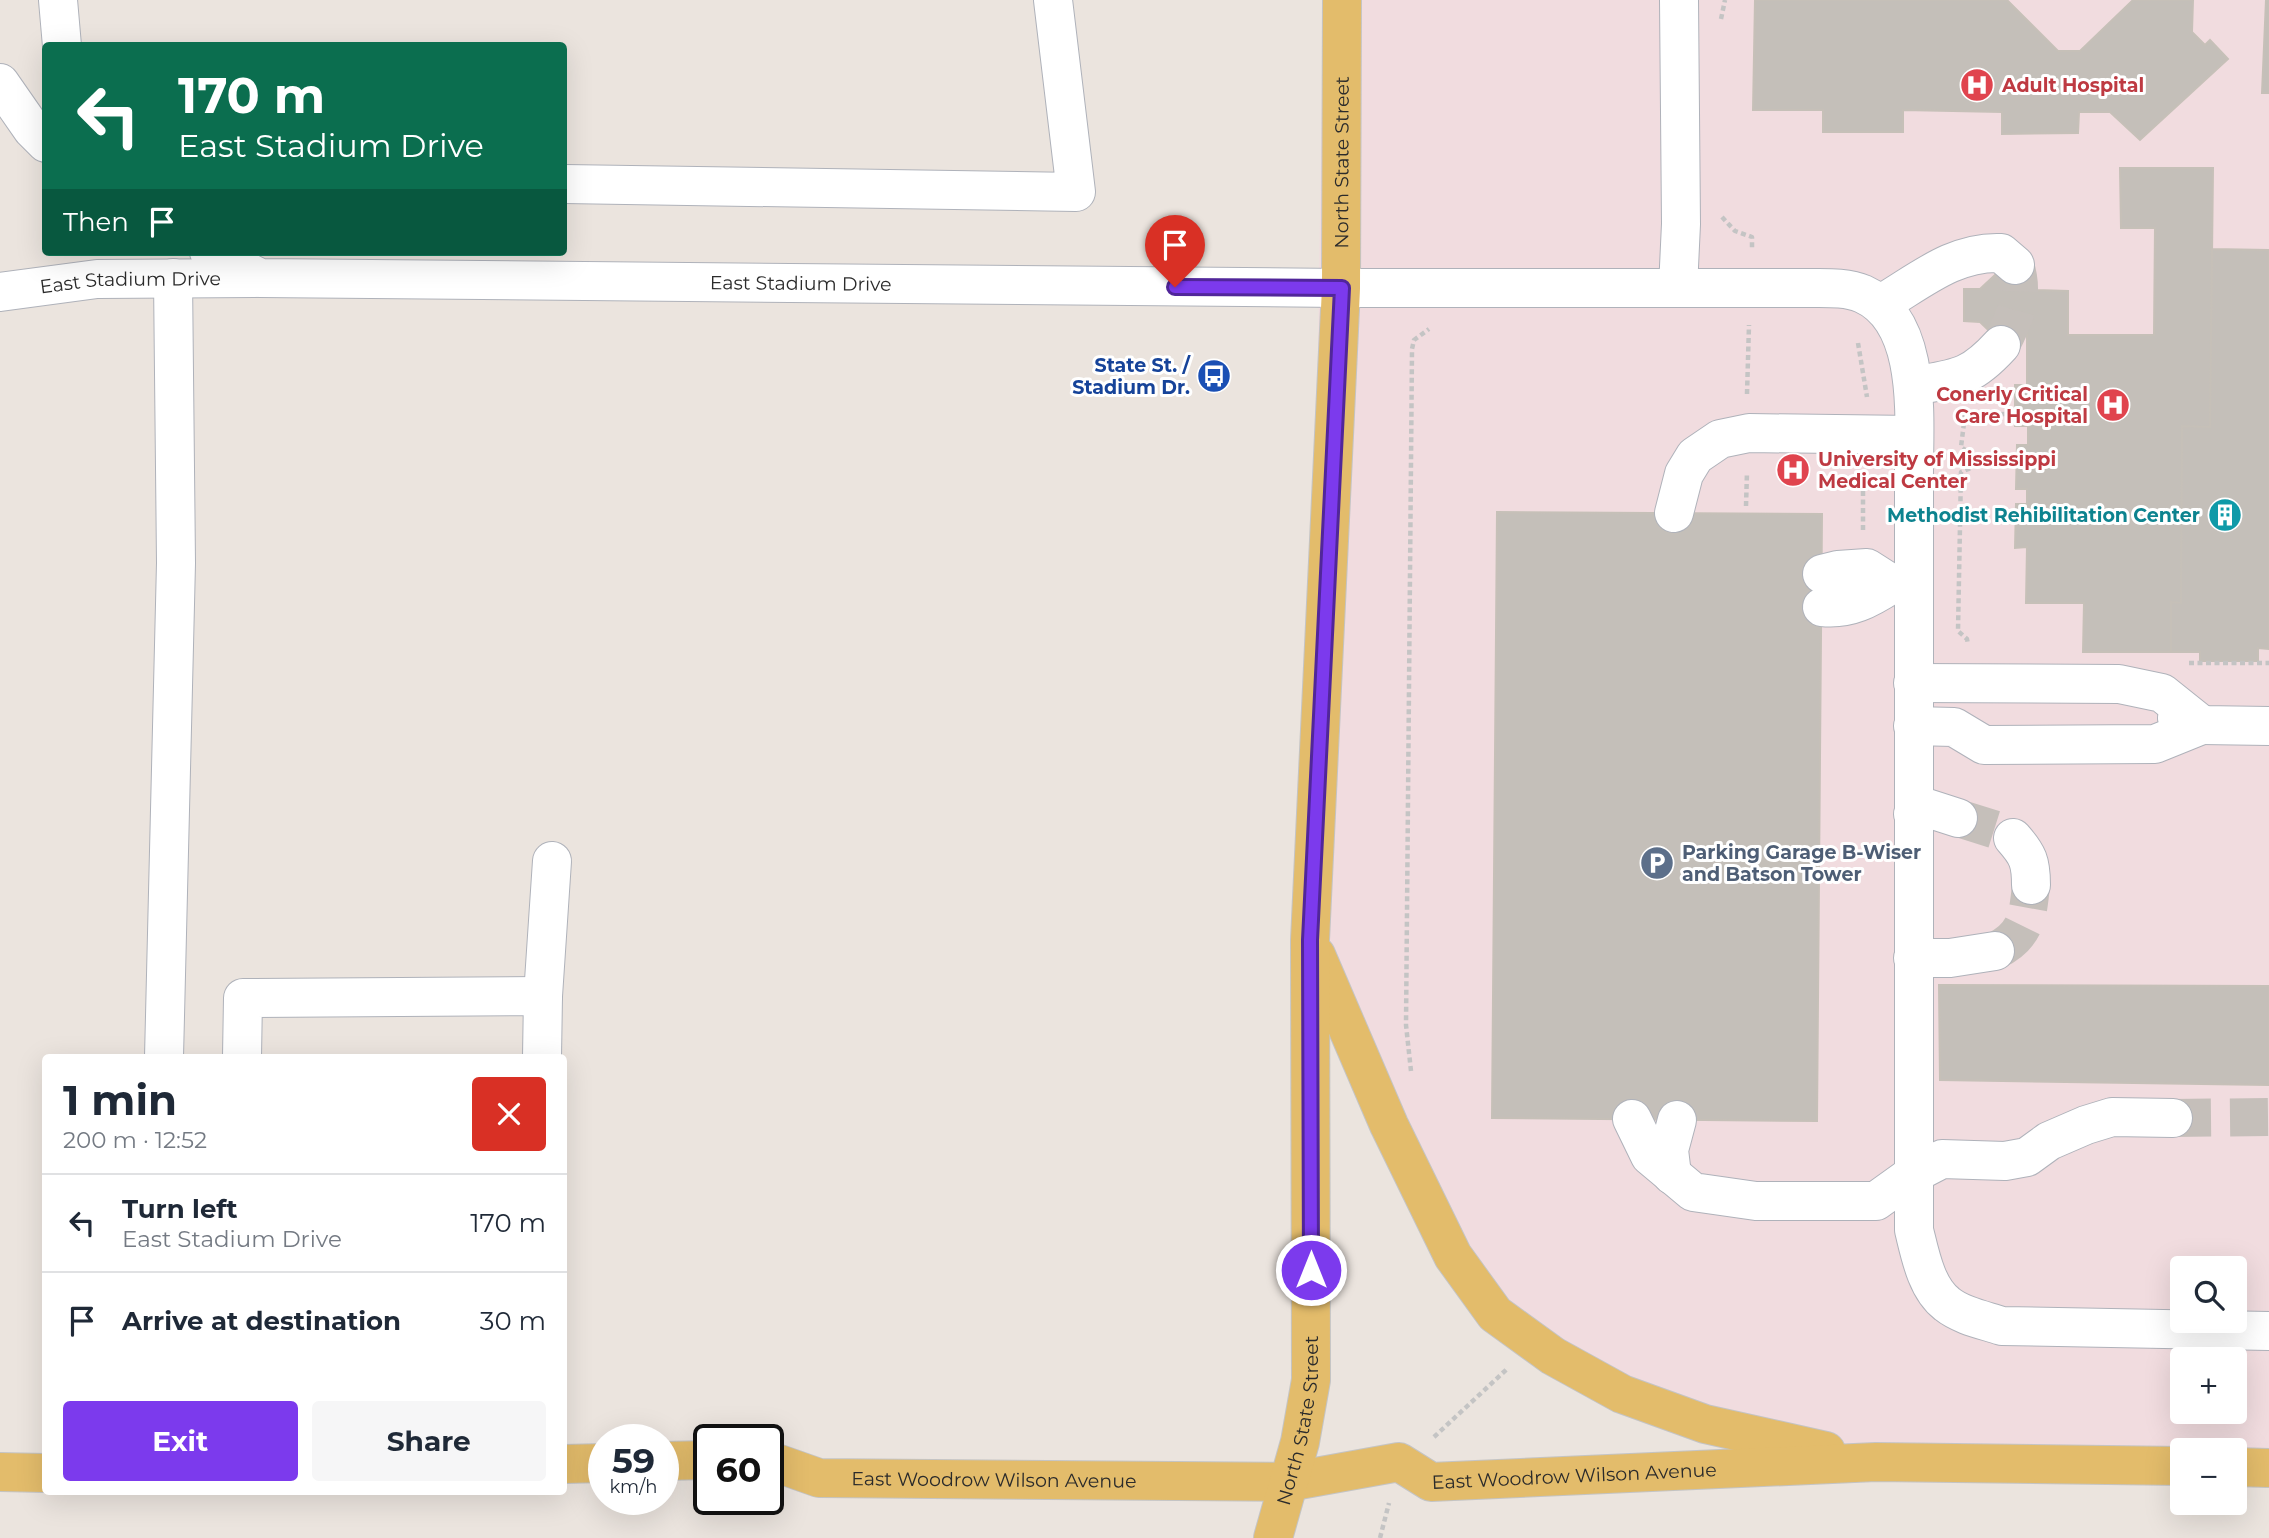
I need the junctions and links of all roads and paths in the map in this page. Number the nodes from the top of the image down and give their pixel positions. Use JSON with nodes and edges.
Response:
{"nodes":[{"id":1,"x":58,"y":0,"type":"edge"},
{"id":2,"x":1054,"y":0,"type":"edge"},
{"id":3,"x":1342,"y":0,"type":"edge"},
{"id":4,"x":1679,"y":0,"type":"edge"},
{"id":5,"x":62,"y":42,"type":"edge"},
{"id":6,"x":0,"y":83,"type":"edge"},
{"id":7,"x":42,"y":139,"type":"edge"},
{"id":8,"x":567,"y":184,"type":"edge"},
{"id":9,"x":217,"y":256,"type":"edge"},
{"id":10,"x":2015,"y":265,"type":"dead end"},
{"id":11,"x":173,"y":278,"type":"junction"},
{"id":12,"x":260,"y":278,"type":"junction"},
{"id":13,"x":1342,"y":288,"type":"junction"},
{"id":14,"x":1678,"y":288,"type":"junction"},
{"id":15,"x":0,"y":292,"type":"edge"},
{"id":16,"x":1881,"y":304,"type":"junction"},
{"id":17,"x":1438,"y":322,"type":"dead end"},
{"id":18,"x":1853,"y":336,"type":"dead end"},
{"id":19,"x":2001,"y":345,"type":"tunnel mouth"},
{"id":20,"x":1913,"y":386,"type":"junction"},
{"id":21,"x":2007,"y":414,"type":"dead end"},
{"id":22,"x":1867,"y":435,"type":"junction"},
{"id":23,"x":1913,"y":435,"type":"junction"},
{"id":24,"x":1674,"y":513,"type":"dead end"},
{"id":25,"x":1891,"y":578,"type":"junction"},
{"id":26,"x":1822,"y":591,"type":"dead end"},
{"id":27,"x":1969,"y":655,"type":"dead end"},
{"id":28,"x":2186,"y":663,"type":"dead end"},
{"id":29,"x":2269,"y":663,"type":"edge"},
{"id":30,"x":1913,"y":683,"type":"junction"},
{"id":31,"x":2202,"y":725,"type":"junction"},
{"id":32,"x":1913,"y":726,"type":"junction"},
{"id":33,"x":2269,"y":726,"type":"edge"},
{"id":34,"x":1913,"y":814,"type":"junction"},
{"id":35,"x":1958,"y":818,"type":"tunnel mouth"},
{"id":36,"x":2014,"y":838,"type":"tunnel mouth"},
{"id":37,"x":552,"y":861,"type":"dead end"},
{"id":38,"x":2031,"y":885,"type":"tunnel mouth"},
{"id":39,"x":1310,"y":940,"type":"junction"},
{"id":40,"x":1995,"y":951,"type":"tunnel mouth"},
{"id":41,"x":1913,"y":958,"type":"junction"},
{"id":42,"x":543,"y":996,"type":"junction"},
{"id":43,"x":164,"y":1054,"type":"edge"},
{"id":44,"x":242,"y":1054,"type":"edge"},
{"id":45,"x":542,"y":1054,"type":"edge"},
{"id":46,"x":1412,"y":1080,"type":"dead end"},
{"id":47,"x":2173,"y":1118,"type":"tunnel mouth"},
{"id":48,"x":1632,"y":1119,"type":"dead end"},
{"id":49,"x":1677,"y":1120,"type":"dead end"},
{"id":50,"x":1915,"y":1173,"type":"junction"},
{"id":51,"x":1672,"y":1175,"type":"junction"},
{"id":52,"x":1507,"y":1323,"type":"junction"},
{"id":53,"x":2269,"y":1331,"type":"edge"},
{"id":54,"x":1399,"y":1462,"type":"junction"},
{"id":55,"x":1876,"y":1462,"type":"junction"},
{"id":56,"x":588,"y":1463,"type":"edge"},
{"id":57,"x":567,"y":1464,"type":"edge"},
{"id":58,"x":784,"y":1466,"type":"edge"},
{"id":59,"x":2170,"y":1466,"type":"edge"},
{"id":60,"x":2247,"y":1467,"type":"edge"},
{"id":61,"x":2269,"y":1468,"type":"edge"},
{"id":62,"x":0,"y":1472,"type":"edge"},
{"id":63,"x":42,"y":1473,"type":"edge"},
{"id":64,"x":1288,"y":1482,"type":"junction"},
{"id":65,"x":1273,"y":1538,"type":"edge"},
{"id":66,"x":1380,"y":1538,"type":"edge"}],
"edges":[{"from":1,"to":5,"type":"street"},
{"from":2,"to":8,"type":"street"},
{"from":3,"to":13,"type":"main road","name":"North State Street"},
{"from":4,"to":14,"type":"street"},
{"from":6,"to":7,"type":"street"},
{"from":9,"to":12,"type":"street","name":"East Stadium Drive"},
{"from":10,"to":16,"type":"street"},
{"from":11,"to":12,"type":"street","name":"East Stadium Drive"},
{"from":11,"to":15,"type":"street","name":"East Stadium Drive"},
{"from":11,"to":43,"type":"street"},
{"from":12,"to":13,"type":"street","name":"East Stadium Drive"},
{"from":13,"to":14,"type":"street","name":"East Stadium Drive"},
{"from":13,"to":39,"type":"main road","name":"North State Street"},
{"from":14,"to":16,"type":"street","name":"East Stadium Drive"},
{"from":16,"to":20,"type":"street"},
{"from":17,"to":46,"type":"path"},
{"from":18,"to":22,"type":"path"},
{"from":19,"to":20,"type":"street"},
{"from":20,"to":23,"type":"street"},
{"from":21,"to":27,"type":"path"},
{"from":22,"to":23,"type":"street"},
{"from":22,"to":24,"type":"street"},
{"from":22,"to":25,"type":"path"},
{"from":23,"to":25,"type":"street"},
{"from":25,"to":26,"type":"street"},
{"from":25,"to":30,"type":"street"},
{"from":28,"to":29,"type":"path"},
{"from":30,"to":31,"type":"street"},
{"from":30,"to":32,"type":"street"},
{"from":31,"to":32,"type":"street"},
{"from":31,"to":33,"type":"street"},
{"from":32,"to":34,"type":"street"},
{"from":34,"to":35,"type":"street"},
{"from":34,"to":41,"type":"street"},
{"from":36,"to":38,"type":"street"},
{"from":37,"to":42,"type":"street"},
{"from":39,"to":52,"type":"main road"},
{"from":39,"to":64,"type":"main road","name":"North State Street"},
{"from":40,"to":41,"type":"street"},
{"from":41,"to":50,"type":"street"},
{"from":42,"to":44,"type":"street"},
{"from":42,"to":45,"type":"street"},
{"from":47,"to":50,"type":"street"},
{"from":48,"to":51,"type":"street"},
{"from":49,"to":51,"type":"street"},
{"from":50,"to":51,"type":"street"},
{"from":50,"to":53,"type":"street"},
{"from":52,"to":54,"type":"path"},
{"from":52,"to":55,"type":"main road"},
{"from":54,"to":55,"type":"main road","name":"East Woodrow Wilson Avenue"},
{"from":54,"to":64,"type":"main road","name":"East Woodrow Wilson Avenue"},
{"from":54,"to":66,"type":"path"},
{"from":55,"to":59,"type":"main road","name":"East Woodrow Wilson Avenue"},
{"from":56,"to":57,"type":"main road"},
{"from":58,"to":64,"type":"main road","name":"East Woodrow Wilson Avenue"},
{"from":60,"to":61,"type":"main road"},
{"from":62,"to":63,"type":"main road"},
{"from":64,"to":65,"type":"main road","name":"North State Street"}]}
